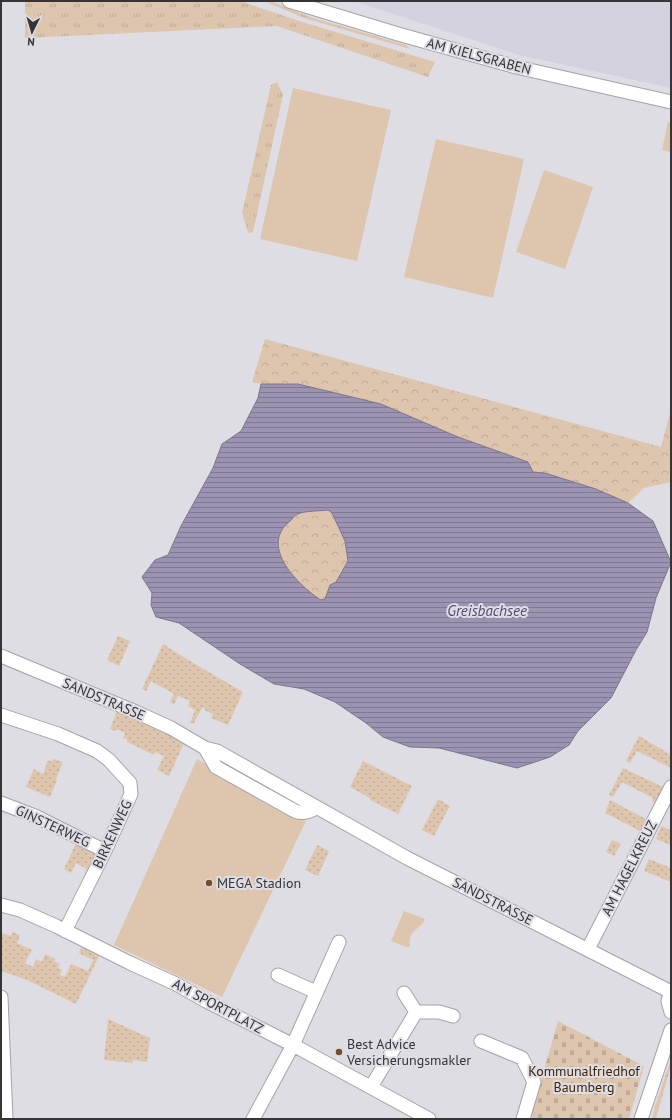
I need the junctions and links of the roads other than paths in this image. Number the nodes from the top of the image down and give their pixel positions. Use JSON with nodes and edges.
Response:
{"nodes":[{"id":1,"x":289,"y":1,"type":"edge"},
{"id":2,"x":671,"y":102,"type":"edge"},
{"id":3,"x":1,"y":656,"type":"edge"},
{"id":4,"x":1,"y":715,"type":"edge"},
{"id":5,"x":671,"y":787,"type":"edge"},
{"id":6,"x":1,"y":803,"type":"edge"},
{"id":7,"x":105,"y":851,"type":"junction"},
{"id":8,"x":1,"y":905,"type":"edge"},
{"id":9,"x":65,"y":931,"type":"junction"},
{"id":10,"x":339,"y":942,"type":"dead end"},
{"id":11,"x":588,"y":949,"type":"junction"},
{"id":12,"x":278,"y":975,"type":"dead end"},
{"id":13,"x":316,"y":992,"type":"junction"},
{"id":14,"x":671,"y":992,"type":"edge"},
{"id":15,"x":404,"y":993,"type":"dead end"},
{"id":16,"x":1,"y":997,"type":"edge"},
{"id":17,"x":416,"y":1012,"type":"junction"},
{"id":18,"x":671,"y":1012,"type":"edge"},
{"id":19,"x":453,"y":1016,"type":"dead end"},
{"id":20,"x":671,"y":1030,"type":"edge"},
{"id":21,"x":481,"y":1040,"type":"dead end"},
{"id":22,"x":293,"y":1045,"type":"junction"},
{"id":23,"x":371,"y":1087,"type":"junction"},
{"id":24,"x":410,"y":1115,"type":"edge"},
{"id":25,"x":6,"y":1119,"type":"edge"},
{"id":26,"x":253,"y":1119,"type":"edge"},
{"id":27,"x":429,"y":1119,"type":"edge"},
{"id":28,"x":523,"y":1119,"type":"edge"},
{"id":29,"x":641,"y":1119,"type":"edge"}],
"edges":[{"from":1,"to":2,"type":"street","name":"AM KIELSGRABEN"},
{"from":3,"to":11,"type":"street","name":"SANDSTRASSE"},
{"from":4,"to":7,"type":"street","name":"BIRKENWEG"},
{"from":5,"to":11,"type":"street","name":"AM HAGELKREUZ"},
{"from":6,"to":7,"type":"street","name":"GINSTERWEG"},
{"from":7,"to":9,"type":"street","name":"BIRKENWEG"},
{"from":8,"to":9,"type":"street","name":"AM SPORTPLATZ"},
{"from":9,"to":22,"type":"street","name":"AM SPORTPLATZ"},
{"from":10,"to":13,"type":"street"},
{"from":11,"to":14,"type":"street","name":"SANDSTRASSE"},
{"from":12,"to":13,"type":"street"},
{"from":13,"to":22,"type":"street"},
{"from":14,"to":18,"type":"street"},
{"from":15,"to":17,"type":"street"},
{"from":16,"to":25,"type":"street"},
{"from":17,"to":19,"type":"street"},
{"from":17,"to":23,"type":"street"},
{"from":20,"to":29,"type":"street"},
{"from":21,"to":28,"type":"street"},
{"from":22,"to":23,"type":"street","name":"AM SPORTPLATZ"},
{"from":22,"to":26,"type":"street"},
{"from":23,"to":24,"type":"street","name":"AM SPORTPLATZ"},
{"from":24,"to":27,"type":"street","name":"AM SPORTPLATZ"}]}
